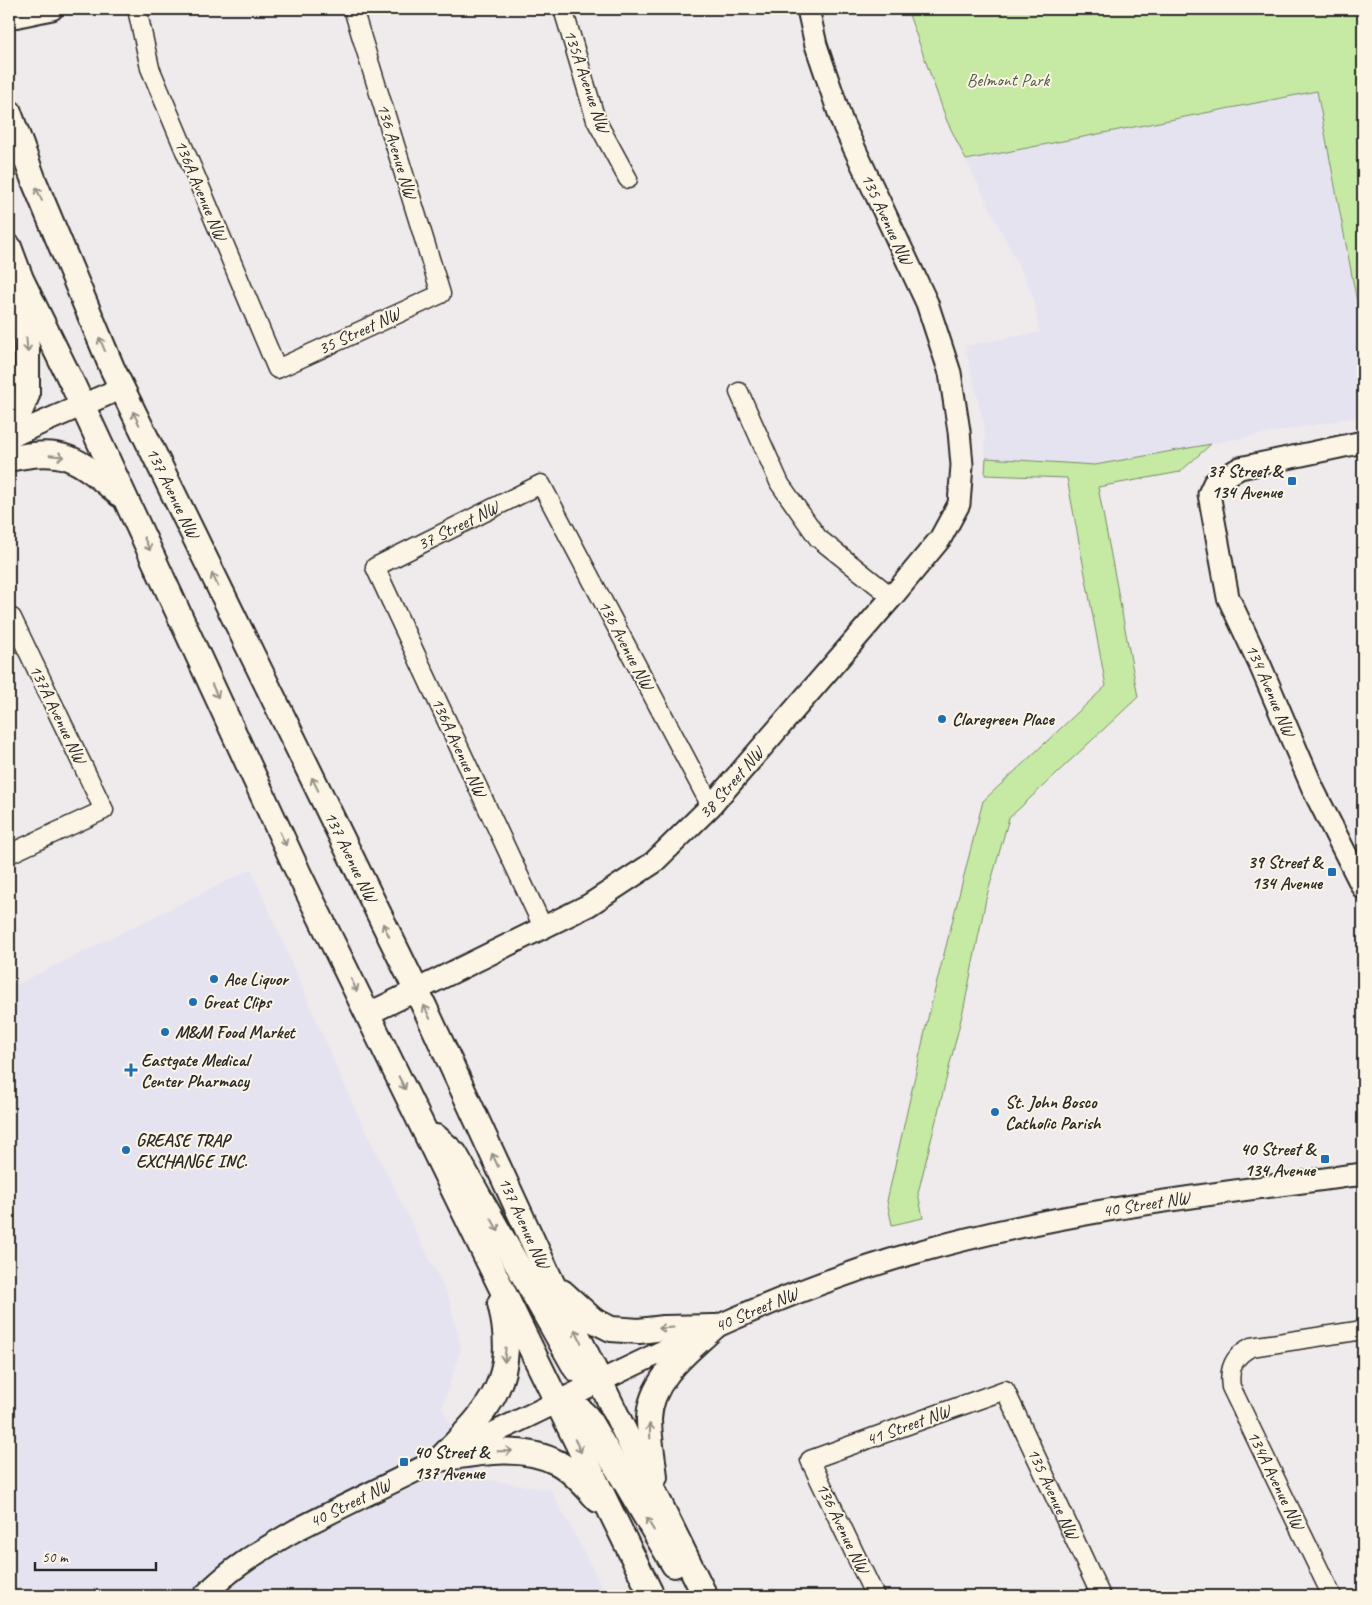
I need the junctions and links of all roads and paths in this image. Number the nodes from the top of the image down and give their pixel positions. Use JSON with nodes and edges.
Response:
{"nodes":[{"id":1,"x":52,"y":9,"type":"edge"},
{"id":2,"x":137,"y":9,"type":"edge"},
{"id":3,"x":353,"y":9,"type":"edge"},
{"id":4,"x":562,"y":9,"type":"edge"},
{"id":5,"x":808,"y":9,"type":"edge"},
{"id":6,"x":9,"y":18,"type":"edge"},
{"id":7,"x":9,"y":112,"type":"edge"},
{"id":8,"x":628,"y":179,"type":"dead end"},
{"id":9,"x":9,"y":247,"type":"edge"},
{"id":10,"x":21,"y":280,"type":"junction"},
{"id":11,"x":441,"y":294,"type":"joint"},
{"id":12,"x":277,"y":369,"type":"joint"},
{"id":13,"x":122,"y":388,"type":"junction"},
{"id":14,"x":739,"y":392,"type":"dead end"},
{"id":15,"x":82,"y":405,"type":"junction"},
{"id":16,"x":959,"y":431,"type":"joint"},
{"id":17,"x":10,"y":436,"type":"edge"},
{"id":18,"x":1363,"y":442,"type":"edge"},
{"id":19,"x":9,"y":459,"type":"edge"},
{"id":20,"x":541,"y":484,"type":"joint"},
{"id":21,"x":126,"y":500,"type":"junction"},
{"id":22,"x":375,"y":567,"type":"joint"},
{"id":23,"x":892,"y":597,"type":"junction"},
{"id":24,"x":10,"y":618,"type":"edge"},
{"id":25,"x":711,"y":806,"type":"junction"},
{"id":26,"x":9,"y":854,"type":"edge"},
{"id":27,"x":1363,"y":888,"type":"edge"},
{"id":28,"x":543,"y":927,"type":"junction"},
{"id":29,"x":416,"y":990,"type":"junction"},
{"id":30,"x":368,"y":1014,"type":"junction"},
{"id":31,"x":426,"y":1130,"type":"junction"},
{"id":32,"x":1363,"y":1174,"type":"edge"},
{"id":33,"x":493,"y":1272,"type":"junction"},
{"id":34,"x":552,"y":1283,"type":"junction"},
{"id":35,"x":714,"y":1327,"type":"junction"},
{"id":36,"x":1363,"y":1330,"type":"edge"},
{"id":37,"x":600,"y":1380,"type":"junction"},
{"id":38,"x":1005,"y":1390,"type":"joint"},
{"id":39,"x":557,"y":1402,"type":"junction"},
{"id":40,"x":440,"y":1459,"type":"junction"},
{"id":41,"x":810,"y":1460,"type":"joint"},
{"id":42,"x":657,"y":1496,"type":"junction"},
{"id":43,"x":611,"y":1514,"type":"junction"},
{"id":44,"x":204,"y":1596,"type":"edge"},
{"id":45,"x":652,"y":1596,"type":"edge"},
{"id":46,"x":693,"y":1596,"type":"edge"},
{"id":47,"x":705,"y":1596,"type":"edge"},
{"id":48,"x":875,"y":1596,"type":"edge"},
{"id":49,"x":1101,"y":1596,"type":"edge"},
{"id":50,"x":1332,"y":1596,"type":"edge"}],
"edges":[{"from":1,"to":6,"type":"street"},
{"from":2,"to":12,"type":"street","name":"136A Avenue NW"},
{"from":3,"to":11,"type":"street","name":"136 Avenue NW"},
{"from":4,"to":8,"type":"street","name":"135A Avenue NW"},
{"from":5,"to":16,"type":"street","name":"135 Avenue NW"},
{"from":13,"to":7,"type":"main road","name":"137 Avenue NW","one_way":true},
{"from":9,"to":10,"type":"main road"},
{"from":10,"to":15,"type":"main road"},
{"from":10,"to":17,"type":"main road","one_way":true},
{"from":11,"to":12,"type":"street","name":"35 Street NW"},
{"from":13,"to":15,"type":"street"},
{"from":29,"to":13,"type":"main road","name":"137 Avenue NW","one_way":true},
{"from":14,"to":23,"type":"street"},
{"from":15,"to":17,"type":"street"},
{"from":15,"to":21,"type":"main road"},
{"from":16,"to":23,"type":"street","name":"38 Street NW"},
{"from":18,"to":27,"type":"street","name":"134 Avenue NW"},
{"from":19,"to":21,"type":"main road","one_way":true},
{"from":20,"to":22,"type":"street","name":"37 Street NW"},
{"from":20,"to":25,"type":"street","name":"136 Avenue NW"},
{"from":21,"to":30,"type":"main road","one_way":true},
{"from":22,"to":28,"type":"street","name":"136A Avenue NW"},
{"from":23,"to":25,"type":"street","name":"38 Street NW"},
{"from":24,"to":26,"type":"street","name":"137A Avenue NW"},
{"from":25,"to":28,"type":"street","name":"38 Street NW"},
{"from":28,"to":29,"type":"street","name":"38 Street NW"},
{"from":29,"to":30,"type":"street","name":"38 Street NW"},
{"from":34,"to":29,"type":"main road","name":"137 Avenue NW","one_way":true},
{"from":30,"to":31,"type":"main road","one_way":true},
{"from":31,"to":33,"type":"main road"},
{"from":31,"to":37,"type":"main road","one_way":true},
{"from":32,"to":35,"type":"street","name":"40 Street NW"},
{"from":33,"to":39,"type":"main road"},
{"from":33,"to":40,"type":"main road","one_way":true},
{"from":35,"to":34,"type":"main road","one_way":true},
{"from":37,"to":34,"type":"main road","name":"137 Avenue NW","one_way":true},
{"from":35,"to":37,"type":"street","name":"40 Street NW"},
{"from":42,"to":35,"type":"main road","one_way":true},
{"from":36,"to":50,"type":"street","name":"134A Avenue NW"},
{"from":37,"to":39,"type":"street","name":"40 Street NW"},
{"from":37,"to":42,"type":"main road","name":"137 Avenue NW"},
{"from":38,"to":41,"type":"street","name":"41 Street NW"},
{"from":38,"to":49,"type":"street","name":"135 Avenue NW"},
{"from":39,"to":40,"type":"street","name":"40 Street NW"},
{"from":39,"to":43,"type":"main road","one_way":true},
{"from":46,"to":39,"type":"main road","one_way":true},
{"from":40,"to":43,"type":"main road","one_way":true},
{"from":40,"to":44,"type":"street","name":"40 Street NW"},
{"from":41,"to":48,"type":"street","name":"136 Avenue NW"},
{"from":42,"to":47,"type":"main road","name":"137 Avenue NW"},
{"from":43,"to":45,"type":"main road"}]}
